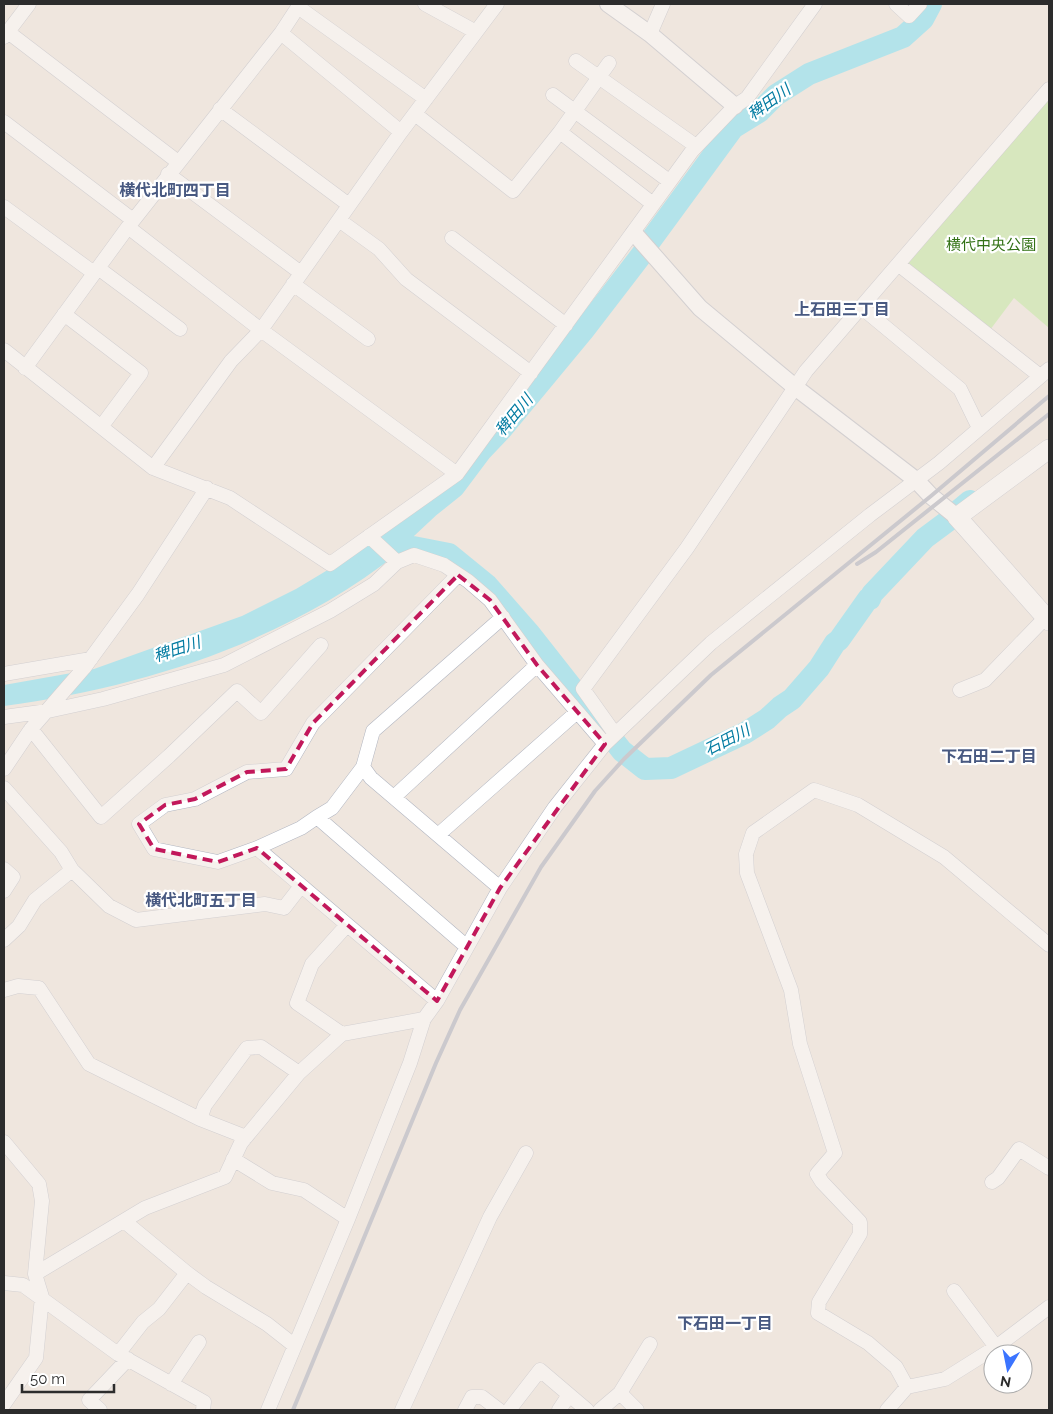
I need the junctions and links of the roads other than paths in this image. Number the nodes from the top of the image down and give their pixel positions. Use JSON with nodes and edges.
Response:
{"nodes":[{"id":1,"x":29,"y":4,"type":"edge"},
{"id":2,"x":425,"y":4,"type":"edge"},
{"id":3,"x":497,"y":4,"type":"edge"},
{"id":4,"x":608,"y":4,"type":"edge"},
{"id":5,"x":663,"y":4,"type":"edge"},
{"id":6,"x":815,"y":4,"type":"edge"},
{"id":7,"x":896,"y":4,"type":"edge"},
{"id":8,"x":920,"y":4,"type":"edge"},
{"id":9,"x":299,"y":5,"type":"edge"},
{"id":10,"x":281,"y":32,"type":"junction"},
{"id":11,"x":476,"y":32,"type":"junction"},
{"id":12,"x":6,"y":34,"type":"edge"},
{"id":13,"x":650,"y":34,"type":"junction"},
{"id":14,"x":576,"y":61,"type":"dead end"},
{"id":15,"x":609,"y":63,"type":"dead end"},
{"id":16,"x":599,"y":78,"type":"junction"},
{"id":17,"x":1049,"y":89,"type":"edge"},
{"id":18,"x":553,"y":95,"type":"dead end"},
{"id":19,"x":426,"y":99,"type":"junction"},
{"id":20,"x":735,"y":106,"type":"junction"},
{"id":21,"x":220,"y":109,"type":"junction"},
{"id":22,"x":574,"y":111,"type":"junction"},
{"id":23,"x":415,"y":114,"type":"junction"},
{"id":24,"x":4,"y":122,"type":"edge"},
{"id":25,"x":401,"y":132,"type":"junction"},
{"id":26,"x":560,"y":132,"type":"junction"},
{"id":27,"x":696,"y":146,"type":"junction"},
{"id":28,"x":178,"y":162,"type":"junction"},
{"id":29,"x":168,"y":174,"type":"junction"},
{"id":30,"x":670,"y":181,"type":"junction"},
{"id":31,"x":653,"y":204,"type":"junction"},
{"id":32,"x":349,"y":206,"type":"junction"},
{"id":33,"x":4,"y":207,"type":"edge"},
{"id":34,"x":339,"y":220,"type":"junction"},
{"id":35,"x":131,"y":223,"type":"junction"},
{"id":36,"x":634,"y":233,"type":"junction"},
{"id":37,"x":452,"y":238,"type":"dead end"},
{"id":38,"x":898,"y":264,"type":"junction"},
{"id":39,"x":96,"y":270,"type":"junction"},
{"id":40,"x":297,"y":278,"type":"junction"},
{"id":41,"x":861,"y":307,"type":"junction"},
{"id":42,"x":64,"y":314,"type":"junction"},
{"id":43,"x":566,"y":325,"type":"junction"},
{"id":44,"x":180,"y":329,"type":"dead end"},
{"id":45,"x":261,"y":330,"type":"junction"},
{"id":46,"x":368,"y":339,"type":"dead end"},
{"id":47,"x":4,"y":350,"type":"edge"},
{"id":48,"x":25,"y":368,"type":"junction"},
{"id":49,"x":531,"y":372,"type":"junction"},
{"id":50,"x":1045,"y":372,"type":"edge"},
{"id":51,"x":795,"y":387,"type":"junction"},
{"id":52,"x":100,"y":427,"type":"junction"},
{"id":53,"x":979,"y":428,"type":"junction"},
{"id":54,"x":1049,"y":449,"type":"edge"},
{"id":55,"x":153,"y":468,"type":"junction"},
{"id":56,"x":457,"y":474,"type":"junction"},
{"id":57,"x":916,"y":480,"type":"junction"},
{"id":58,"x":207,"y":488,"type":"junction"},
{"id":59,"x":957,"y":517,"type":"junction"},
{"id":60,"x":369,"y":536,"type":"junction"},
{"id":61,"x":397,"y":562,"type":"junction"},
{"id":62,"x":458,"y":575,"type":"junction"},
{"id":63,"x":503,"y":617,"type":"junction"},
{"id":64,"x":1047,"y":619,"type":"edge"},
{"id":65,"x":321,"y":645,"type":"dead end"},
{"id":66,"x":88,"y":663,"type":"junction"},
{"id":67,"x":537,"y":665,"type":"junction"},
{"id":68,"x":4,"y":674,"type":"edge"},
{"id":69,"x":960,"y":690,"type":"dead end"},
{"id":70,"x":51,"y":708,"type":"junction"},
{"id":71,"x":577,"y":712,"type":"junction"},
{"id":72,"x":4,"y":717,"type":"edge"},
{"id":73,"x":31,"y":730,"type":"junction"},
{"id":74,"x":610,"y":739,"type":"junction"},
{"id":75,"x":364,"y":767,"type":"junction"},
{"id":76,"x":4,"y":769,"type":"edge"},
{"id":77,"x":4,"y":788,"type":"edge"},
{"id":78,"x":394,"y":797,"type":"junction"},
{"id":79,"x":317,"y":817,"type":"junction"},
{"id":80,"x":438,"y":835,"type":"junction"},
{"id":81,"x":257,"y":848,"type":"junction"},
{"id":82,"x":4,"y":869,"type":"edge"},
{"id":83,"x":72,"y":870,"type":"junction"},
{"id":84,"x":301,"y":886,"type":"junction"},
{"id":85,"x":500,"y":888,"type":"junction"},
{"id":86,"x":4,"y":892,"type":"edge"},
{"id":87,"x":347,"y":925,"type":"junction"},
{"id":88,"x":4,"y":940,"type":"edge"},
{"id":89,"x":1049,"y":944,"type":"edge"},
{"id":90,"x":467,"y":947,"type":"junction"},
{"id":91,"x":4,"y":990,"type":"edge"},
{"id":92,"x":437,"y":1001,"type":"junction"},
{"id":93,"x":424,"y":1019,"type":"junction"},
{"id":94,"x":342,"y":1034,"type":"junction"},
{"id":95,"x":298,"y":1073,"type":"junction"},
{"id":96,"x":200,"y":1120,"type":"junction"},
{"id":97,"x":246,"y":1137,"type":"junction"},
{"id":98,"x":4,"y":1142,"type":"edge"},
{"id":99,"x":526,"y":1153,"type":"dead end"},
{"id":100,"x":233,"y":1158,"type":"junction"},
{"id":101,"x":1049,"y":1168,"type":"edge"},
{"id":102,"x":992,"y":1182,"type":"dead end"},
{"id":103,"x":348,"y":1219,"type":"junction"},
{"id":104,"x":124,"y":1221,"type":"junction"},
{"id":105,"x":187,"y":1273,"type":"junction"},
{"id":106,"x":35,"y":1274,"type":"junction"},
{"id":107,"x":4,"y":1283,"type":"edge"},
{"id":108,"x":954,"y":1291,"type":"dead end"},
{"id":109,"x":42,"y":1298,"type":"junction"},
{"id":110,"x":1049,"y":1307,"type":"edge"},
{"id":111,"x":199,"y":1342,"type":"dead end"},
{"id":112,"x":650,"y":1344,"type":"dead end"},
{"id":113,"x":994,"y":1344,"type":"edge"},
{"id":114,"x":1000,"y":1344,"type":"edge"},
{"id":115,"x":295,"y":1346,"type":"junction"},
{"id":116,"x":983,"y":1355,"type":"edge"},
{"id":117,"x":123,"y":1357,"type":"junction"},
{"id":118,"x":171,"y":1384,"type":"junction"},
{"id":119,"x":907,"y":1387,"type":"junction"},
{"id":120,"x":620,"y":1392,"type":"junction"},
{"id":121,"x":569,"y":1395,"type":"junction"},
{"id":122,"x":4,"y":1404,"type":"edge"},
{"id":123,"x":100,"y":1410,"type":"edge"},
{"id":124,"x":203,"y":1410,"type":"edge"},
{"id":125,"x":268,"y":1410,"type":"edge"},
{"id":126,"x":402,"y":1410,"type":"edge"},
{"id":127,"x":465,"y":1410,"type":"edge"},
{"id":128,"x":499,"y":1410,"type":"edge"},
{"id":129,"x":508,"y":1410,"type":"edge"},
{"id":130,"x":559,"y":1410,"type":"edge"},
{"id":131,"x":587,"y":1410,"type":"edge"},
{"id":132,"x":600,"y":1410,"type":"edge"},
{"id":133,"x":637,"y":1410,"type":"edge"},
{"id":134,"x":887,"y":1410,"type":"edge"}],
"edges":[{"from":1,"to":12,"type":"street"},
{"from":2,"to":11,"type":"street"},
{"from":3,"to":11,"type":"street"},
{"from":4,"to":13,"type":"street"},
{"from":5,"to":13,"type":"street"},
{"from":6,"to":20,"type":"street"},
{"from":7,"to":8,"type":"street"},
{"from":9,"to":10,"type":"street"},
{"from":9,"to":19,"type":"street"},
{"from":10,"to":21,"type":"street"},
{"from":10,"to":25,"type":"street"},
{"from":11,"to":19,"type":"street"},
{"from":12,"to":28,"type":"street"},
{"from":13,"to":20,"type":"street"},
{"from":14,"to":16,"type":"street"},
{"from":15,"to":16,"type":"street"},
{"from":16,"to":22,"type":"street"},
{"from":16,"to":27,"type":"street"},
{"from":17,"to":38,"type":"street"},
{"from":18,"to":22,"type":"street"},
{"from":19,"to":23,"type":"street"},
{"from":20,"to":27,"type":"street"},
{"from":21,"to":28,"type":"street"},
{"from":21,"to":32,"type":"street"},
{"from":22,"to":26,"type":"street"},
{"from":22,"to":30,"type":"street"},
{"from":23,"to":25,"type":"street"},
{"from":23,"to":26,"type":"street"},
{"from":24,"to":35,"type":"street"},
{"from":25,"to":32,"type":"street"},
{"from":26,"to":31,"type":"street"},
{"from":27,"to":30,"type":"street"},
{"from":28,"to":29,"type":"street"},
{"from":29,"to":35,"type":"street"},
{"from":29,"to":40,"type":"street"},
{"from":30,"to":31,"type":"street"},
{"from":31,"to":36,"type":"street"},
{"from":32,"to":34,"type":"street"},
{"from":33,"to":39,"type":"street"},
{"from":34,"to":40,"type":"street"},
{"from":34,"to":49,"type":"street"},
{"from":35,"to":39,"type":"street"},
{"from":35,"to":45,"type":"street"},
{"from":36,"to":43,"type":"street"},
{"from":36,"to":51,"type":"street"},
{"from":37,"to":43,"type":"street"},
{"from":38,"to":41,"type":"street"},
{"from":38,"to":50,"type":"street"},
{"from":39,"to":42,"type":"street"},
{"from":39,"to":44,"type":"street"},
{"from":40,"to":45,"type":"street"},
{"from":40,"to":46,"type":"street"},
{"from":41,"to":51,"type":"street"},
{"from":41,"to":53,"type":"street"},
{"from":42,"to":48,"type":"street"},
{"from":42,"to":52,"type":"street"},
{"from":43,"to":49,"type":"street"},
{"from":45,"to":55,"type":"street"},
{"from":45,"to":56,"type":"street"},
{"from":47,"to":48,"type":"street"},
{"from":48,"to":52,"type":"street"},
{"from":49,"to":56,"type":"street"},
{"from":50,"to":53,"type":"street"},
{"from":51,"to":57,"type":"street"},
{"from":51,"to":74,"type":"street"},
{"from":52,"to":55,"type":"street"},
{"from":53,"to":57,"type":"street"},
{"from":54,"to":59,"type":"main road"},
{"from":55,"to":58,"type":"street"},
{"from":56,"to":60,"type":"street"},
{"from":57,"to":59,"type":"street"},
{"from":57,"to":74,"type":"street"},
{"from":58,"to":60,"type":"street"},
{"from":58,"to":66,"type":"street"},
{"from":59,"to":64,"type":"main road"},
{"from":60,"to":61,"type":"street"},
{"from":61,"to":62,"type":"street"},
{"from":61,"to":70,"type":"street"},
{"from":62,"to":63,"type":"street"},
{"from":62,"to":81,"type":"street"},
{"from":63,"to":67,"type":"street"},
{"from":63,"to":75,"type":"street"},
{"from":64,"to":69,"type":"street"},
{"from":65,"to":73,"type":"street"},
{"from":66,"to":68,"type":"street"},
{"from":66,"to":70,"type":"street"},
{"from":67,"to":71,"type":"street"},
{"from":67,"to":78,"type":"street"},
{"from":70,"to":72,"type":"street"},
{"from":70,"to":73,"type":"street"},
{"from":71,"to":74,"type":"street"},
{"from":71,"to":80,"type":"street"},
{"from":73,"to":76,"type":"street"},
{"from":74,"to":85,"type":"street"},
{"from":75,"to":78,"type":"street"},
{"from":75,"to":79,"type":"street"},
{"from":77,"to":83,"type":"street"},
{"from":78,"to":80,"type":"street"},
{"from":79,"to":81,"type":"street"},
{"from":79,"to":90,"type":"street"},
{"from":80,"to":85,"type":"street"},
{"from":81,"to":84,"type":"street"},
{"from":82,"to":86,"type":"street"},
{"from":83,"to":84,"type":"street"},
{"from":83,"to":88,"type":"street"},
{"from":84,"to":87,"type":"street"},
{"from":85,"to":90,"type":"street"},
{"from":87,"to":92,"type":"street"},
{"from":87,"to":94,"type":"street"},
{"from":89,"to":119,"type":"street"},
{"from":90,"to":92,"type":"street"},
{"from":91,"to":96,"type":"street"},
{"from":92,"to":93,"type":"street"},
{"from":93,"to":94,"type":"street"},
{"from":93,"to":103,"type":"street"},
{"from":94,"to":95,"type":"street"},
{"from":95,"to":96,"type":"street"},
{"from":95,"to":97,"type":"street"},
{"from":96,"to":97,"type":"street"},
{"from":97,"to":100,"type":"street"},
{"from":98,"to":106,"type":"street"},
{"from":99,"to":126,"type":"street"},
{"from":100,"to":103,"type":"street"},
{"from":100,"to":104,"type":"street"},
{"from":101,"to":102,"type":"street"},
{"from":103,"to":115,"type":"street"},
{"from":104,"to":105,"type":"street"},
{"from":104,"to":106,"type":"street"},
{"from":105,"to":115,"type":"street"},
{"from":105,"to":117,"type":"street"},
{"from":106,"to":109,"type":"street"},
{"from":107,"to":109,"type":"street"},
{"from":108,"to":113,"type":"street"},
{"from":109,"to":117,"type":"street"},
{"from":109,"to":122,"type":"street"},
{"from":110,"to":114,"type":"street"},
{"from":111,"to":118,"type":"street"},
{"from":112,"to":120,"type":"street"},
{"from":115,"to":125,"type":"street"},
{"from":116,"to":119,"type":"street"},
{"from":117,"to":118,"type":"street"},
{"from":117,"to":123,"type":"street"},
{"from":118,"to":124,"type":"street"},
{"from":119,"to":134,"type":"street"},
{"from":120,"to":132,"type":"street"},
{"from":120,"to":133,"type":"street"},
{"from":121,"to":129,"type":"street"},
{"from":121,"to":130,"type":"street"},
{"from":121,"to":131,"type":"street"},
{"from":127,"to":128,"type":"street"}]}
